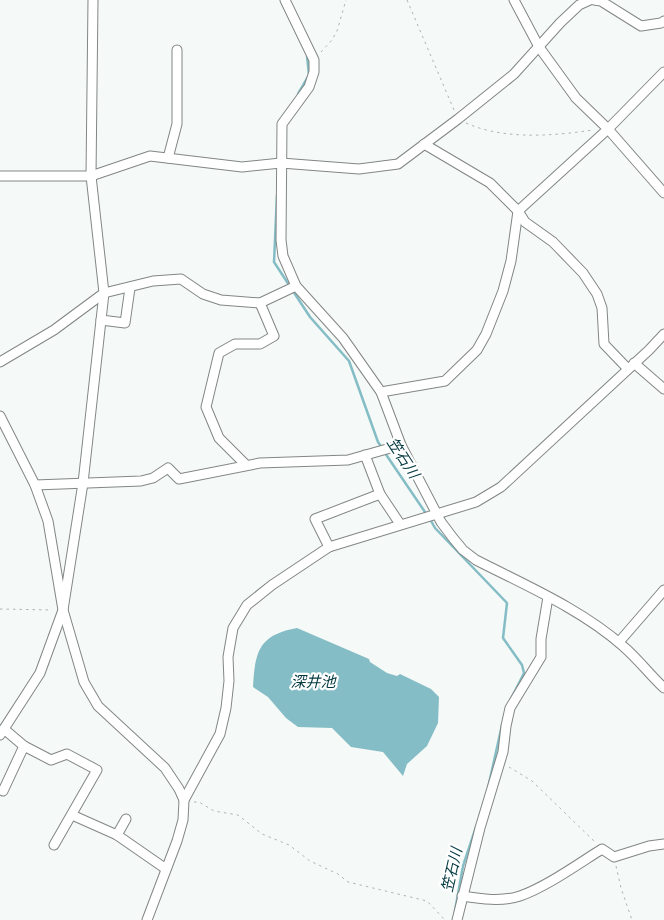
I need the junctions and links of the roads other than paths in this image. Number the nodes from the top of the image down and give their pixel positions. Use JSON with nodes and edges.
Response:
{"nodes":[{"id":1,"x":93,"y":0,"type":"edge"},
{"id":2,"x":285,"y":0,"type":"edge"},
{"id":3,"x":514,"y":0,"type":"edge"},
{"id":4,"x":590,"y":0,"type":"edge"},
{"id":5,"x":594,"y":0,"type":"edge"},
{"id":6,"x":664,"y":21,"type":"edge"},
{"id":7,"x":539,"y":47,"type":"junction"},
{"id":8,"x":177,"y":50,"type":"dead end"},
{"id":9,"x":664,"y":72,"type":"edge"},
{"id":10,"x":608,"y":129,"type":"junction"},
{"id":11,"x":424,"y":144,"type":"junction"},
{"id":12,"x":168,"y":158,"type":"junction"},
{"id":13,"x":281,"y":163,"type":"junction"},
{"id":14,"x":0,"y":176,"type":"edge"},
{"id":15,"x":91,"y":176,"type":"junction"},
{"id":16,"x":664,"y":193,"type":"edge"},
{"id":17,"x":518,"y":211,"type":"junction"},
{"id":18,"x":296,"y":286,"type":"junction"},
{"id":19,"x":130,"y":288,"type":"junction"},
{"id":20,"x":104,"y":293,"type":"junction"},
{"id":21,"x":260,"y":303,"type":"junction"},
{"id":22,"x":101,"y":320,"type":"junction"},
{"id":23,"x":664,"y":334,"type":"edge"},
{"id":24,"x":0,"y":362,"type":"edge"},
{"id":25,"x":631,"y":366,"type":"junction"},
{"id":26,"x":664,"y":389,"type":"edge"},
{"id":27,"x":381,"y":392,"type":"junction"},
{"id":28,"x":0,"y":416,"type":"edge"},
{"id":29,"x":401,"y":445,"type":"junction"},
{"id":30,"x":365,"y":455,"type":"junction"},
{"id":31,"x":246,"y":465,"type":"junction"},
{"id":32,"x":83,"y":484,"type":"junction"},
{"id":33,"x":35,"y":485,"type":"junction"},
{"id":34,"x":380,"y":494,"type":"junction"},
{"id":35,"x":437,"y":514,"type":"junction"},
{"id":36,"x":400,"y":524,"type":"junction"},
{"id":37,"x":329,"y":547,"type":"junction"},
{"id":38,"x":664,"y":590,"type":"edge"},
{"id":39,"x":548,"y":597,"type":"junction"},
{"id":40,"x":63,"y":610,"type":"junction"},
{"id":41,"x":618,"y":642,"type":"junction"},
{"id":42,"x":664,"y":688,"type":"edge"},
{"id":43,"x":2,"y":732,"type":"edge"},
{"id":44,"x":24,"y":746,"type":"junction"},
{"id":45,"x":3,"y":791,"type":"dead end"},
{"id":46,"x":184,"y":800,"type":"junction"},
{"id":47,"x":72,"y":814,"type":"junction"},
{"id":48,"x":126,"y":819,"type":"dead end"},
{"id":49,"x":117,"y":835,"type":"junction"},
{"id":50,"x":664,"y":844,"type":"edge"},
{"id":51,"x":54,"y":845,"type":"dead end"},
{"id":52,"x":166,"y":869,"type":"junction"},
{"id":53,"x":462,"y":896,"type":"junction"},
{"id":54,"x":147,"y":920,"type":"edge"},
{"id":55,"x":456,"y":920,"type":"edge"}],
"edges":[{"from":1,"to":15,"type":"street"},
{"from":2,"to":13,"type":"street"},
{"from":3,"to":7,"type":"street"},
{"from":4,"to":7,"type":"street"},
{"from":5,"to":6,"type":"street"},
{"from":7,"to":10,"type":"street"},
{"from":7,"to":11,"type":"street"},
{"from":8,"to":12,"type":"street"},
{"from":9,"to":10,"type":"street"},
{"from":10,"to":16,"type":"street"},
{"from":10,"to":17,"type":"street"},
{"from":11,"to":13,"type":"street"},
{"from":11,"to":17,"type":"street"},
{"from":12,"to":13,"type":"street"},
{"from":12,"to":15,"type":"street"},
{"from":13,"to":18,"type":"street"},
{"from":14,"to":15,"type":"street"},
{"from":15,"to":20,"type":"street"},
{"from":17,"to":25,"type":"street"},
{"from":17,"to":27,"type":"street"},
{"from":18,"to":21,"type":"street"},
{"from":18,"to":27,"type":"street"},
{"from":19,"to":20,"type":"street"},
{"from":19,"to":21,"type":"street"},
{"from":19,"to":22,"type":"street"},
{"from":20,"to":22,"type":"street"},
{"from":20,"to":24,"type":"street"},
{"from":21,"to":31,"type":"street"},
{"from":22,"to":32,"type":"street"},
{"from":23,"to":25,"type":"street"},
{"from":25,"to":26,"type":"street"},
{"from":25,"to":35,"type":"street"},
{"from":27,"to":29,"type":"street"},
{"from":28,"to":33,"type":"street"},
{"from":29,"to":30,"type":"street"},
{"from":29,"to":35,"type":"street"},
{"from":30,"to":31,"type":"street"},
{"from":30,"to":34,"type":"street"},
{"from":31,"to":32,"type":"street"},
{"from":32,"to":33,"type":"street"},
{"from":32,"to":40,"type":"street"},
{"from":33,"to":40,"type":"street"},
{"from":34,"to":36,"type":"street"},
{"from":34,"to":37,"type":"street"},
{"from":35,"to":36,"type":"street"},
{"from":35,"to":39,"type":"street"},
{"from":36,"to":37,"type":"street"},
{"from":37,"to":46,"type":"street"},
{"from":38,"to":41,"type":"street"},
{"from":39,"to":41,"type":"street"},
{"from":39,"to":53,"type":"street"},
{"from":40,"to":43,"type":"street"},
{"from":40,"to":46,"type":"street"},
{"from":41,"to":42,"type":"street"},
{"from":43,"to":44,"type":"street"},
{"from":44,"to":45,"type":"street"},
{"from":44,"to":47,"type":"street"},
{"from":46,"to":52,"type":"street"},
{"from":47,"to":49,"type":"street"},
{"from":47,"to":51,"type":"street"},
{"from":48,"to":49,"type":"street"},
{"from":49,"to":52,"type":"street"},
{"from":50,"to":53,"type":"street"},
{"from":52,"to":54,"type":"street"},
{"from":53,"to":55,"type":"street"}]}
